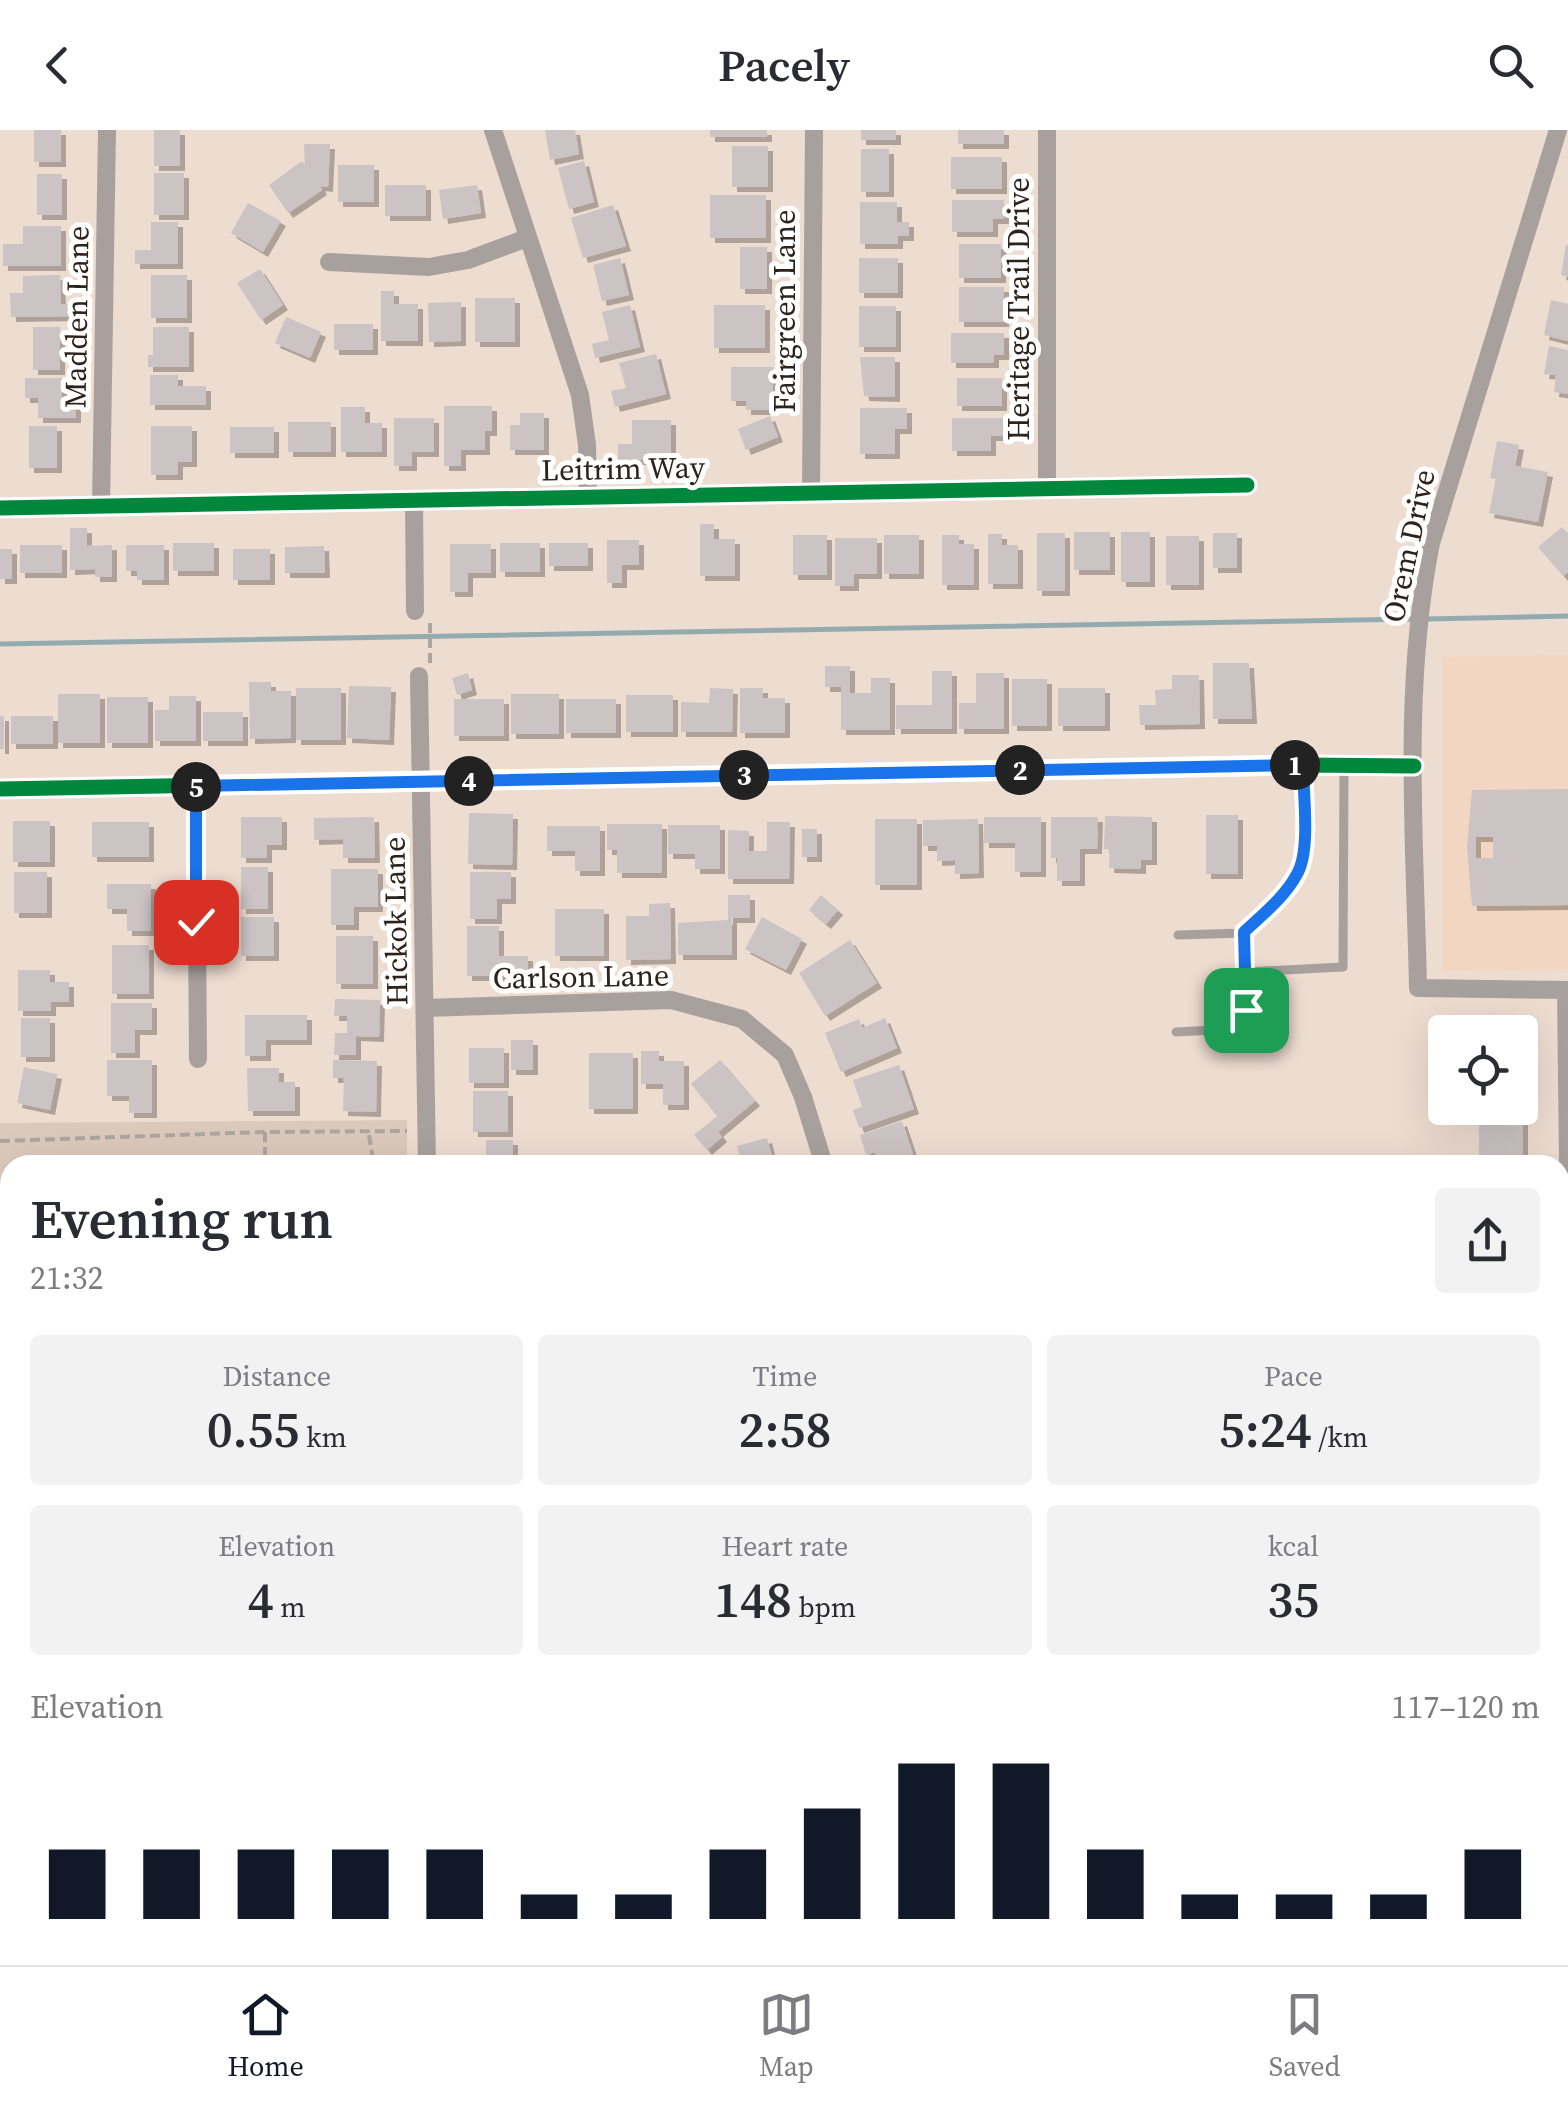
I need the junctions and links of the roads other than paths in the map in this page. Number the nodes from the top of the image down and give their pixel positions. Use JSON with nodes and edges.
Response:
{"nodes":[{"id":1,"x":107,"y":130,"type":"edge"},
{"id":2,"x":493,"y":130,"type":"edge"},
{"id":3,"x":814,"y":130,"type":"edge"},
{"id":4,"x":1046,"y":130,"type":"edge"},
{"id":5,"x":1558,"y":130,"type":"edge"},
{"id":6,"x":527,"y":238,"type":"junction"},
{"id":7,"x":329,"y":262,"type":"dead end"},
{"id":8,"x":1247,"y":485,"type":"dead end"},
{"id":9,"x":1046,"y":489,"type":"junction"},
{"id":10,"x":811,"y":493,"type":"junction"},
{"id":11,"x":588,"y":497,"type":"junction"},
{"id":12,"x":414,"y":500,"type":"junction"},
{"id":13,"x":101,"y":506,"type":"junction"},
{"id":14,"x":0,"y":508,"type":"edge"},
{"id":15,"x":415,"y":611,"type":"dead end"},
{"id":16,"x":425,"y":668,"type":"road end"},
{"id":17,"x":1303,"y":765,"type":"junction"},
{"id":18,"x":1344,"y":765,"type":"junction"},
{"id":19,"x":1414,"y":766,"type":"junction"},
{"id":20,"x":420,"y":782,"type":"junction"},
{"id":21,"x":196,"y":786,"type":"junction"},
{"id":22,"x":0,"y":789,"type":"edge"},
{"id":23,"x":1244,"y":932,"type":"junction"},
{"id":24,"x":1178,"y":935,"type":"dead end"},
{"id":25,"x":1244,"y":972,"type":"junction"},
{"id":26,"x":1567,"y":990,"type":"edge"},
{"id":27,"x":426,"y":1008,"type":"junction"},
{"id":28,"x":1176,"y":1032,"type":"dead end"},
{"id":29,"x":198,"y":1060,"type":"dead end"},
{"id":30,"x":428,"y":1155,"type":"edge"},
{"id":31,"x":821,"y":1155,"type":"edge"},
{"id":32,"x":1568,"y":1155,"type":"edge"}],
"edges":[{"from":1,"to":13,"type":"street","name":"Madden Lane"},
{"from":2,"to":6,"type":"street"},
{"from":3,"to":10,"type":"street","name":"Fairgreen Lane"},
{"from":4,"to":9,"type":"street","name":"Heritage Trail Drive"},
{"from":5,"to":19,"type":"street","name":"Orem Drive"},
{"from":6,"to":7,"type":"street"},
{"from":6,"to":11,"type":"street"},
{"from":8,"to":9,"type":"street","name":"Leitrim Way"},
{"from":9,"to":10,"type":"street","name":"Leitrim Way"},
{"from":10,"to":11,"type":"street","name":"Leitrim Way"},
{"from":11,"to":12,"type":"street","name":"Leitrim Way"},
{"from":12,"to":13,"type":"street","name":"Leitrim Way"},
{"from":12,"to":15,"type":"street"},
{"from":13,"to":14,"type":"street","name":"Leitrim Way"},
{"from":16,"to":20,"type":"street","name":"Hickok Lane"},
{"from":17,"to":18,"type":"street"},
{"from":17,"to":20,"type":"street"},
{"from":17,"to":23,"type":"lane"},
{"from":18,"to":19,"type":"street"},
{"from":18,"to":25,"type":"lane"},
{"from":19,"to":26,"type":"street","name":"Orem Drive"},
{"from":20,"to":21,"type":"street"},
{"from":20,"to":27,"type":"street","name":"Hickok Lane"},
{"from":21,"to":22,"type":"street"},
{"from":21,"to":29,"type":"street"},
{"from":23,"to":24,"type":"lane"},
{"from":23,"to":25,"type":"lane"},
{"from":25,"to":28,"type":"lane"},
{"from":26,"to":32,"type":"street"},
{"from":27,"to":30,"type":"street","name":"Hickok Lane"},
{"from":27,"to":31,"type":"street","name":"Carlson Lane"}]}
